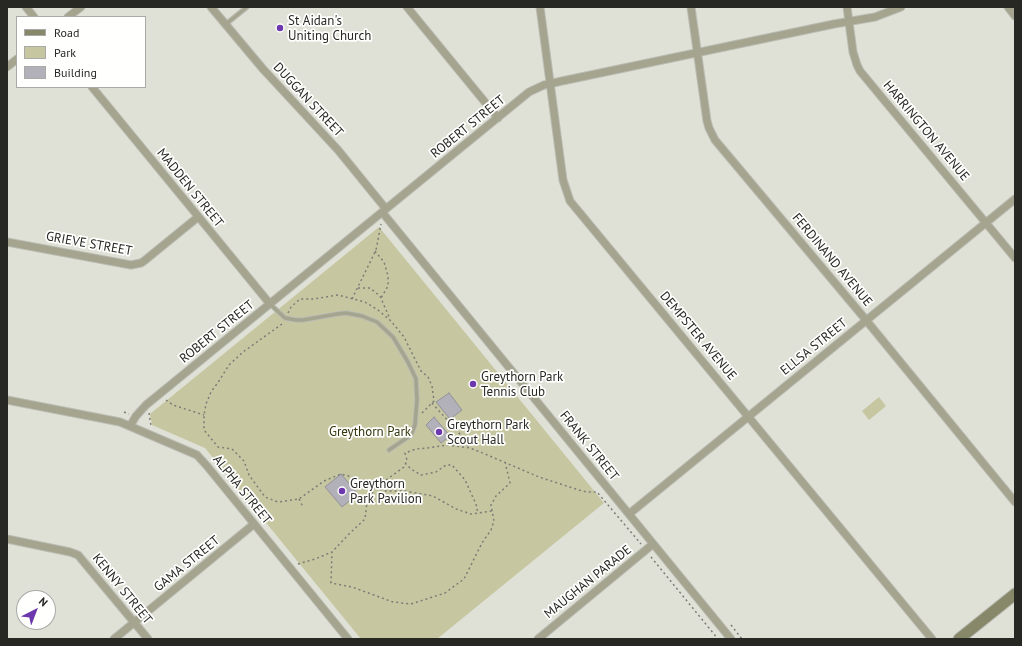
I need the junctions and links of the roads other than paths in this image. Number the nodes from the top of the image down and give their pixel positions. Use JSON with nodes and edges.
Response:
{"nodes":[{"id":1,"x":26,"y":7,"type":"edge"},
{"id":2,"x":80,"y":7,"type":"edge"},
{"id":3,"x":211,"y":7,"type":"edge"},
{"id":4,"x":247,"y":7,"type":"edge"},
{"id":5,"x":407,"y":7,"type":"edge"},
{"id":6,"x":540,"y":7,"type":"edge"},
{"id":7,"x":692,"y":7,"type":"edge"},
{"id":8,"x":847,"y":7,"type":"edge"},
{"id":9,"x":901,"y":7,"type":"edge"},
{"id":10,"x":1008,"y":7,"type":"edge"},
{"id":11,"x":33,"y":16,"type":"edge"},
{"id":12,"x":69,"y":16,"type":"edge"},
{"id":13,"x":1015,"y":16,"type":"edge"},
{"id":14,"x":848,"y":22,"type":"junction"},
{"id":15,"x":226,"y":24,"type":"junction"},
{"id":16,"x":698,"y":52,"type":"junction"},
{"id":17,"x":16,"y":60,"type":"edge"},
{"id":18,"x":7,"y":67,"type":"edge"},
{"id":19,"x":550,"y":84,"type":"junction"},
{"id":20,"x":93,"y":88,"type":"edge"},
{"id":21,"x":498,"y":118,"type":"junction"},
{"id":22,"x":1015,"y":199,"type":"edge"},
{"id":23,"x":384,"y":211,"type":"junction"},
{"id":24,"x":198,"y":217,"type":"junction"},
{"id":25,"x":986,"y":223,"type":"junction"},
{"id":26,"x":7,"y":242,"type":"edge"},
{"id":27,"x":1015,"y":258,"type":"edge"},
{"id":28,"x":270,"y":304,"type":"junction"},
{"id":29,"x":866,"y":320,"type":"junction"},
{"id":30,"x":7,"y":400,"type":"edge"},
{"id":31,"x":749,"y":416,"type":"junction"},
{"id":32,"x":130,"y":426,"type":"junction"},
{"id":33,"x":389,"y":450,"type":"dead end"},
{"id":34,"x":1015,"y":502,"type":"edge"},
{"id":35,"x":629,"y":514,"type":"junction"},
{"id":36,"x":254,"y":524,"type":"junction"},
{"id":37,"x":7,"y":539,"type":"edge"},
{"id":38,"x":653,"y":544,"type":"junction"},
{"id":39,"x":1015,"y":594,"type":"edge"},
{"id":40,"x":134,"y":622,"type":"junction"},
{"id":41,"x":114,"y":639,"type":"edge"},
{"id":42,"x":148,"y":639,"type":"edge"},
{"id":43,"x":348,"y":639,"type":"edge"},
{"id":44,"x":538,"y":639,"type":"edge"},
{"id":45,"x":731,"y":639,"type":"edge"},
{"id":46,"x":932,"y":639,"type":"edge"},
{"id":47,"x":959,"y":639,"type":"edge"}],
"edges":[{"from":1,"to":11,"type":"street"},
{"from":2,"to":12,"type":"street"},
{"from":3,"to":15,"type":"street","name":"DUGGAN STREET"},
{"from":4,"to":15,"type":"lane"},
{"from":5,"to":21,"type":"street"},
{"from":6,"to":19,"type":"street","name":"DEMPSTER AVENUE"},
{"from":7,"to":16,"type":"street","name":"FERDINAND AVENUE"},
{"from":8,"to":14,"type":"street","name":"HARRINGTON AVENUE"},
{"from":9,"to":14,"type":"street","name":"ROBERT STREET"},
{"from":10,"to":13,"type":"street"},
{"from":14,"to":16,"type":"street","name":"ROBERT STREET"},
{"from":14,"to":25,"type":"street","name":"HARRINGTON AVENUE"},
{"from":15,"to":23,"type":"street","name":"DUGGAN STREET"},
{"from":16,"to":19,"type":"street","name":"ROBERT STREET"},
{"from":16,"to":29,"type":"street","name":"FERDINAND AVENUE"},
{"from":17,"to":18,"type":"street"},
{"from":19,"to":21,"type":"street","name":"ROBERT STREET"},
{"from":19,"to":31,"type":"street","name":"DEMPSTER AVENUE"},
{"from":20,"to":24,"type":"street","name":"MADDEN STREET"},
{"from":21,"to":23,"type":"street","name":"ROBERT STREET"},
{"from":22,"to":25,"type":"street","name":"ELLSA STREET"},
{"from":23,"to":28,"type":"street","name":"ROBERT STREET"},
{"from":23,"to":35,"type":"street","name":"FRANK STREET"},
{"from":24,"to":26,"type":"street","name":"GRIEVE STREET"},
{"from":24,"to":28,"type":"street","name":"MADDEN STREET"},
{"from":25,"to":27,"type":"street","name":"HARRINGTON AVENUE"},
{"from":25,"to":29,"type":"street","name":"ELLSA STREET"},
{"from":28,"to":32,"type":"street","name":"ROBERT STREET"},
{"from":28,"to":33,"type":"lane"},
{"from":29,"to":31,"type":"street","name":"ELLSA STREET"},
{"from":29,"to":34,"type":"street","name":"FERDINAND AVENUE"},
{"from":30,"to":32,"type":"street","name":"ALPHA STREET"},
{"from":31,"to":35,"type":"street","name":"ELLSA STREET"},
{"from":31,"to":46,"type":"street","name":"DEMPSTER AVENUE"},
{"from":32,"to":36,"type":"street","name":"ALPHA STREET"},
{"from":35,"to":38,"type":"street","name":"FRANK STREET"},
{"from":36,"to":40,"type":"street","name":"GAMA STREET"},
{"from":36,"to":43,"type":"street","name":"ALPHA STREET"},
{"from":37,"to":40,"type":"street","name":"KENNY STREET"},
{"from":38,"to":44,"type":"street","name":"MAUGHAN PARADE"},
{"from":38,"to":45,"type":"street","name":"FRANK STREET"},
{"from":39,"to":47,"type":"main road"},
{"from":40,"to":41,"type":"street","name":"GAMA STREET"},
{"from":40,"to":42,"type":"street","name":"KENNY STREET"}]}
